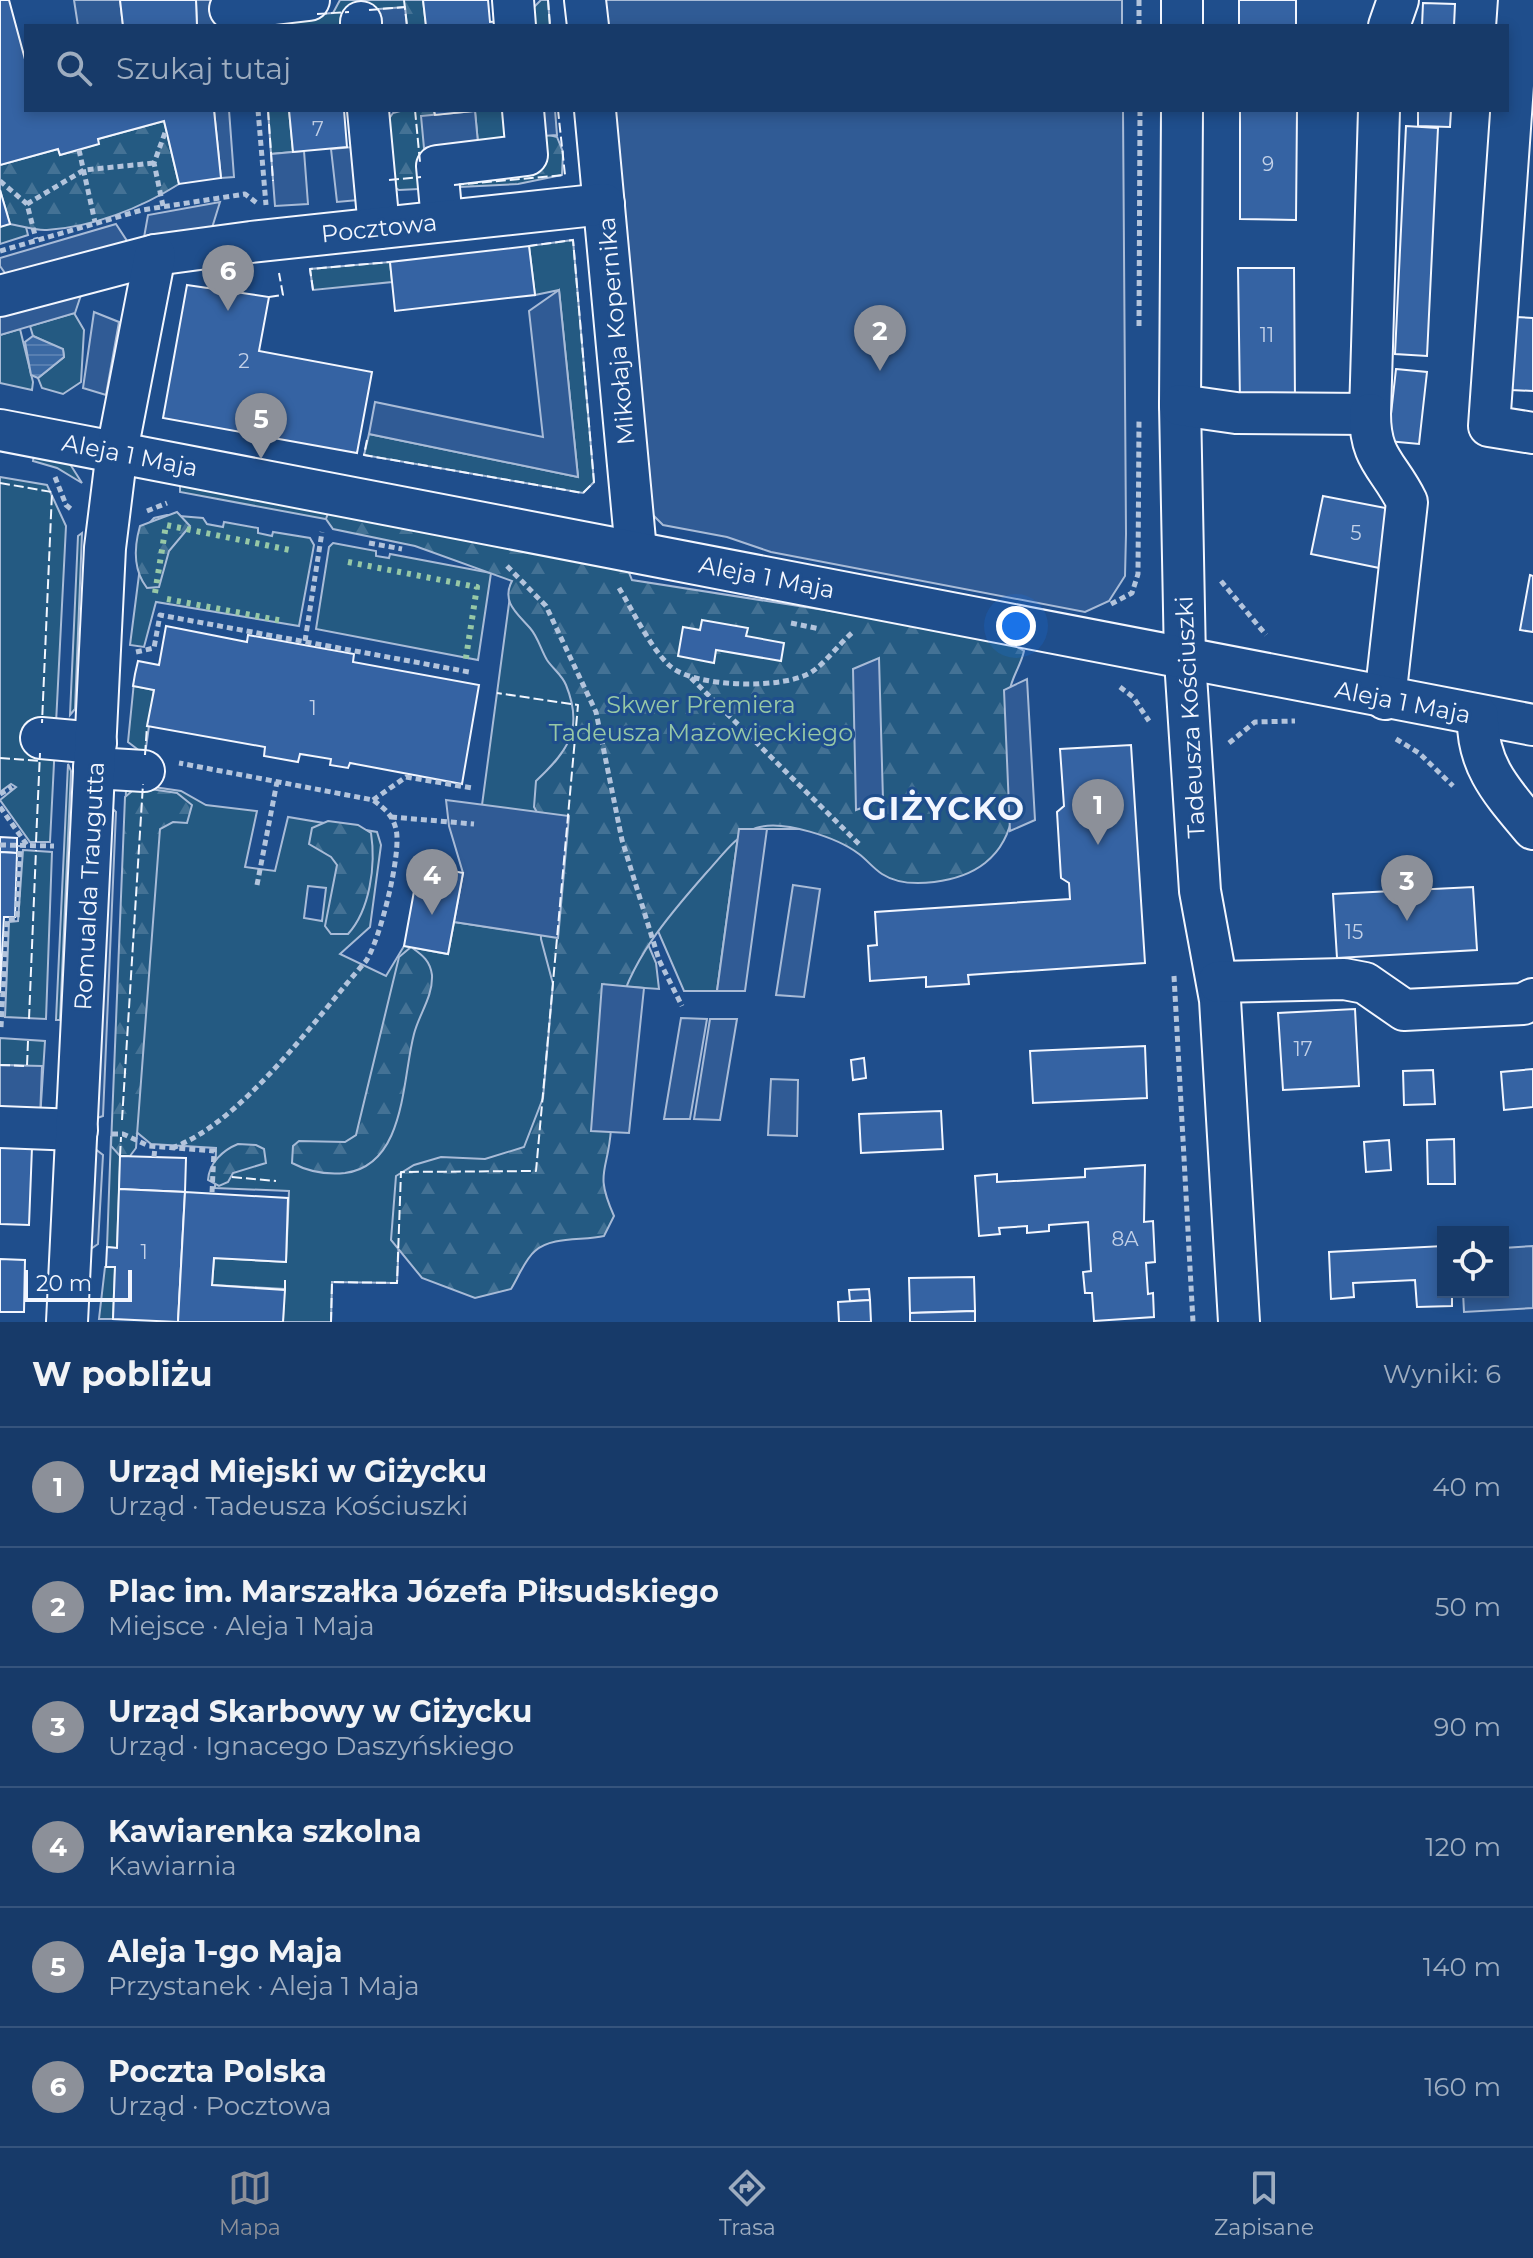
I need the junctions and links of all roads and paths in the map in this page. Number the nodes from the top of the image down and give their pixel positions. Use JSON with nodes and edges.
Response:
{"nodes":[{"id":1,"x":309,"y":0,"type":"edge"},
{"id":2,"x":513,"y":0,"type":"edge"},
{"id":3,"x":585,"y":0,"type":"edge"},
{"id":4,"x":1139,"y":0,"type":"edge"},
{"id":5,"x":1182,"y":0,"type":"edge"},
{"id":6,"x":1398,"y":0,"type":"edge"},
{"id":7,"x":1519,"y":0,"type":"edge"},
{"id":8,"x":230,"y":9,"type":"dead end"},
{"id":9,"x":515,"y":24,"type":"edge"},
{"id":10,"x":588,"y":24,"type":"edge"},
{"id":11,"x":1139,"y":24,"type":"edge"},
{"id":12,"x":1182,"y":24,"type":"edge"},
{"id":13,"x":1390,"y":24,"type":"edge"},
{"id":14,"x":258,"y":112,"type":"edge"},
{"id":15,"x":368,"y":112,"type":"edge"},
{"id":16,"x":523,"y":112,"type":"edge"},
{"id":17,"x":595,"y":112,"type":"edge"},
{"id":18,"x":1140,"y":112,"type":"edge"},
{"id":19,"x":1182,"y":112,"type":"edge"},
{"id":20,"x":1379,"y":112,"type":"edge"},
{"id":21,"x":166,"y":130,"type":"dead end"},
{"id":22,"x":79,"y":150,"type":"dead end"},
{"id":23,"x":154,"y":163,"type":"junction"},
{"id":24,"x":84,"y":170,"type":"junction"},
{"id":25,"x":0,"y":181,"type":"edge"},
{"id":26,"x":27,"y":204,"type":"junction"},
{"id":27,"x":604,"y":204,"type":"junction"},
{"id":28,"x":163,"y":206,"type":"dead end"},
{"id":29,"x":267,"y":211,"type":"dead end"},
{"id":30,"x":442,"y":221,"type":"junction"},
{"id":31,"x":95,"y":222,"type":"dead end"},
{"id":32,"x":379,"y":228,"type":"junction"},
{"id":33,"x":36,"y":239,"type":"dead end"},
{"id":34,"x":155,"y":255,"type":"junction"},
{"id":35,"x":0,"y":296,"type":"edge"},
{"id":36,"x":1139,"y":331,"type":"dead end"},
{"id":37,"x":1180,"y":405,"type":"junction"},
{"id":38,"x":1139,"y":410,"type":"dead end"},
{"id":39,"x":1370,"y":414,"type":"junction"},
{"id":40,"x":0,"y":430,"type":"edge"},
{"id":41,"x":1533,"y":433,"type":"edge"},
{"id":42,"x":117,"y":451,"type":"junction"},
{"id":43,"x":44,"y":471,"type":"dead end"},
{"id":44,"x":180,"y":502,"type":"dead end"},
{"id":45,"x":108,"y":517,"type":"junction"},
{"id":46,"x":307,"y":529,"type":"dead end"},
{"id":47,"x":504,"y":562,"type":"dead end"},
{"id":48,"x":626,"y":568,"type":"junction"},
{"id":49,"x":853,"y":632,"type":"dead end"},
{"id":50,"x":305,"y":641,"type":"junction"},
{"id":51,"x":1097,"y":643,"type":"junction"},
{"id":52,"x":124,"y":655,"type":"dead end"},
{"id":53,"x":1185,"y":660,"type":"junction"},
{"id":54,"x":469,"y":672,"type":"dead end"},
{"id":55,"x":691,"y":678,"type":"junction"},
{"id":56,"x":1385,"y":699,"type":"junction"},
{"id":57,"x":1478,"y":716,"type":"junction"},
{"id":58,"x":1306,"y":723,"type":"dead end"},
{"id":59,"x":1533,"y":725,"type":"edge"},
{"id":60,"x":41,"y":738,"type":"dead end"},
{"id":61,"x":1394,"y":738,"type":"dead end"},
{"id":62,"x":1189,"y":744,"type":"junction"},
{"id":63,"x":95,"y":756,"type":"junction"},
{"id":64,"x":154,"y":766,"type":"joint"},
{"id":65,"x":277,"y":782,"type":"junction"},
{"id":66,"x":12,"y":787,"type":"dead end"},
{"id":67,"x":472,"y":788,"type":"dead end"},
{"id":68,"x":1498,"y":788,"type":"junction"},
{"id":69,"x":0,"y":794,"type":"edge"},
{"id":70,"x":373,"y":800,"type":"junction"},
{"id":71,"x":0,"y":807,"type":"edge"},
{"id":72,"x":391,"y":817,"type":"junction"},
{"id":73,"x":474,"y":824,"type":"dead end"},
{"id":74,"x":1533,"y":829,"type":"edge"},
{"id":75,"x":0,"y":845,"type":"edge"},
{"id":76,"x":20,"y":845,"type":"junction"},
{"id":77,"x":27,"y":845,"type":"junction"},
{"id":78,"x":860,"y":845,"type":"dead end"},
{"id":79,"x":59,"y":846,"type":"dead end"},
{"id":80,"x":257,"y":885,"type":"dead end"},
{"id":81,"x":1174,"y":973,"type":"dead end"},
{"id":82,"x":1218,"y":982,"type":"junction"},
{"id":83,"x":1533,"y":999,"type":"edge"},
{"id":84,"x":682,"y":1006,"type":"dead end"},
{"id":85,"x":1,"y":1027,"type":"edge"},
{"id":86,"x":0,"y":1127,"type":"edge"},
{"id":87,"x":92,"y":1132,"type":"junction"},
{"id":88,"x":155,"y":1147,"type":"junction"},
{"id":89,"x":172,"y":1148,"type":"junction"},
{"id":90,"x":154,"y":1157,"type":"dead end"},
{"id":91,"x":212,"y":1193,"type":"dead end"},
{"id":92,"x":67,"y":1322,"type":"edge"},
{"id":93,"x":1193,"y":1322,"type":"edge"},
{"id":94,"x":1239,"y":1322,"type":"edge"}],
"edges":[{"from":1,"to":8,"type":"street"},
{"from":2,"to":9,"type":"street"},
{"from":3,"to":10,"type":"street"},
{"from":4,"to":11,"type":"path"},
{"from":5,"to":12,"type":"street"},
{"from":6,"to":13,"type":"street"},
{"from":7,"to":41,"type":"street"},
{"from":14,"to":29,"type":"path"},
{"from":15,"to":32,"type":"street"},
{"from":16,"to":30,"type":"street"},
{"from":17,"to":27,"type":"street","name":"Mikołaja Kopernika"},
{"from":18,"to":36,"type":"path"},
{"from":19,"to":37,"type":"street","name":"Tadeusza Kościuszki"},
{"from":20,"to":39,"type":"street"},
{"from":21,"to":23,"type":"path"},
{"from":22,"to":24,"type":"path"},
{"from":23,"to":24,"type":"path"},
{"from":23,"to":28,"type":"path"},
{"from":24,"to":26,"type":"path"},
{"from":24,"to":31,"type":"path"},
{"from":25,"to":26,"type":"path"},
{"from":26,"to":33,"type":"path"},
{"from":27,"to":30,"type":"street","name":"Pocztowa"},
{"from":27,"to":48,"type":"street","name":"Mikołaja Kopernika"},
{"from":30,"to":32,"type":"street","name":"Pocztowa"},
{"from":32,"to":34,"type":"street","name":"Pocztowa"},
{"from":34,"to":35,"type":"street","name":"Pocztowa"},
{"from":34,"to":42,"type":"street"},
{"from":37,"to":39,"type":"street"},
{"from":37,"to":53,"type":"street","name":"Tadeusza Kościuszki"},
{"from":38,"to":51,"type":"path"},
{"from":39,"to":56,"type":"street"},
{"from":40,"to":42,"type":"street","name":"Aleja 1 Maja"},
{"from":42,"to":45,"type":"street","name":"Romualda Traugutta"},
{"from":42,"to":48,"type":"street","name":"Aleja 1 Maja"},
{"from":43,"to":45,"type":"path"},
{"from":44,"to":45,"type":"path"},
{"from":45,"to":63,"type":"street","name":"Romualda Traugutta"},
{"from":46,"to":50,"type":"path"},
{"from":47,"to":84,"type":"path"},
{"from":48,"to":51,"type":"street","name":"Aleja 1 Maja"},
{"from":48,"to":55,"type":"path"},
{"from":49,"to":55,"type":"path"},
{"from":50,"to":52,"type":"path"},
{"from":50,"to":54,"type":"path"},
{"from":51,"to":53,"type":"street","name":"Aleja 1 Maja"},
{"from":51,"to":62,"type":"path"},
{"from":53,"to":56,"type":"street","name":"Aleja 1 Maja"},
{"from":53,"to":62,"type":"street","name":"Tadeusza Kościuszki"},
{"from":55,"to":78,"type":"path"},
{"from":56,"to":57,"type":"street","name":"Aleja 1 Maja"},
{"from":57,"to":59,"type":"street","name":"Aleja 1 Maja"},
{"from":57,"to":68,"type":"street"},
{"from":58,"to":62,"type":"path"},
{"from":60,"to":63,"type":"street"},
{"from":61,"to":68,"type":"path"},
{"from":62,"to":82,"type":"street","name":"Tadeusza Kościuszki"},
{"from":63,"to":64,"type":"street"},
{"from":63,"to":87,"type":"street","name":"Romualda Traugutta"},
{"from":64,"to":65,"type":"path"},
{"from":65,"to":70,"type":"path"},
{"from":65,"to":80,"type":"path"},
{"from":66,"to":69,"type":"path"},
{"from":67,"to":70,"type":"path"},
{"from":68,"to":74,"type":"street"},
{"from":70,"to":72,"type":"path"},
{"from":71,"to":77,"type":"path"},
{"from":72,"to":73,"type":"path"},
{"from":72,"to":89,"type":"path"},
{"from":75,"to":76,"type":"path"},
{"from":76,"to":77,"type":"path"},
{"from":76,"to":85,"type":"path"},
{"from":77,"to":79,"type":"path"},
{"from":81,"to":93,"type":"path"},
{"from":82,"to":83,"type":"street"},
{"from":82,"to":94,"type":"street","name":"Tadeusza Kościuszki"},
{"from":86,"to":87,"type":"street"},
{"from":87,"to":88,"type":"path"},
{"from":87,"to":92,"type":"street","name":"Romualda Traugutta"},
{"from":88,"to":89,"type":"path"},
{"from":88,"to":90,"type":"path"},
{"from":89,"to":91,"type":"path"}]}
